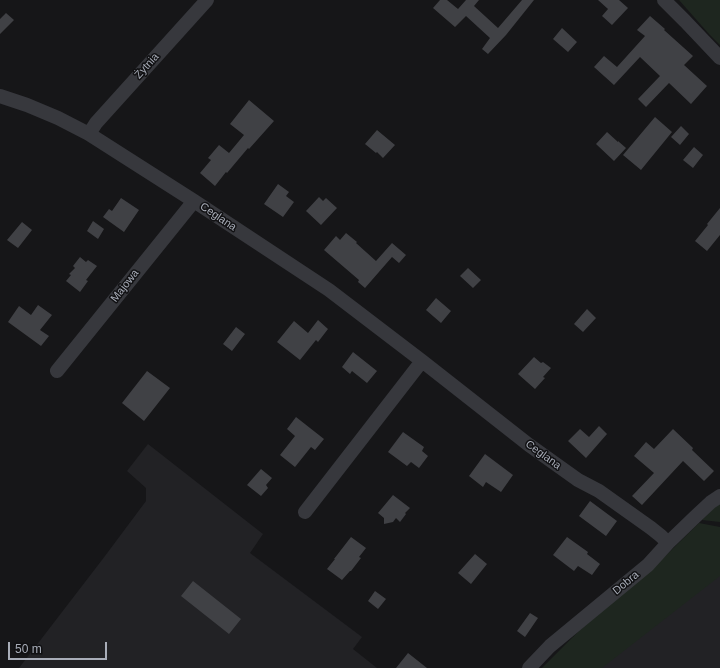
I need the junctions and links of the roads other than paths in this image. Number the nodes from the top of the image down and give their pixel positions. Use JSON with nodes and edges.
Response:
{"nodes":[{"id":1,"x":207,"y":0,"type":"edge"},
{"id":2,"x":664,"y":0,"type":"edge"},
{"id":3,"x":720,"y":58,"type":"edge"},
{"id":4,"x":0,"y":96,"type":"edge"},
{"id":5,"x":89,"y":134,"type":"junction"},
{"id":6,"x":194,"y":201,"type":"junction"},
{"id":7,"x":422,"y":361,"type":"junction"},
{"id":8,"x":58,"y":371,"type":"dead end"},
{"id":9,"x":720,"y":496,"type":"edge"},
{"id":10,"x":304,"y":512,"type":"dead end"},
{"id":11,"x":668,"y":543,"type":"junction"},
{"id":12,"x":529,"y":668,"type":"edge"}],
"edges":[{"from":1,"to":5,"type":"street","name":"Żytnia"},
{"from":2,"to":3,"type":"street"},
{"from":4,"to":5,"type":"street","name":"Ceglana"},
{"from":5,"to":6,"type":"street","name":"Ceglana"},
{"from":6,"to":7,"type":"street","name":"Ceglana"},
{"from":6,"to":8,"type":"street","name":"Majowa"},
{"from":7,"to":10,"type":"street"},
{"from":7,"to":11,"type":"street","name":"Ceglana"},
{"from":9,"to":11,"type":"street","name":"Dobra"},
{"from":11,"to":12,"type":"street","name":"Dobra"}]}
